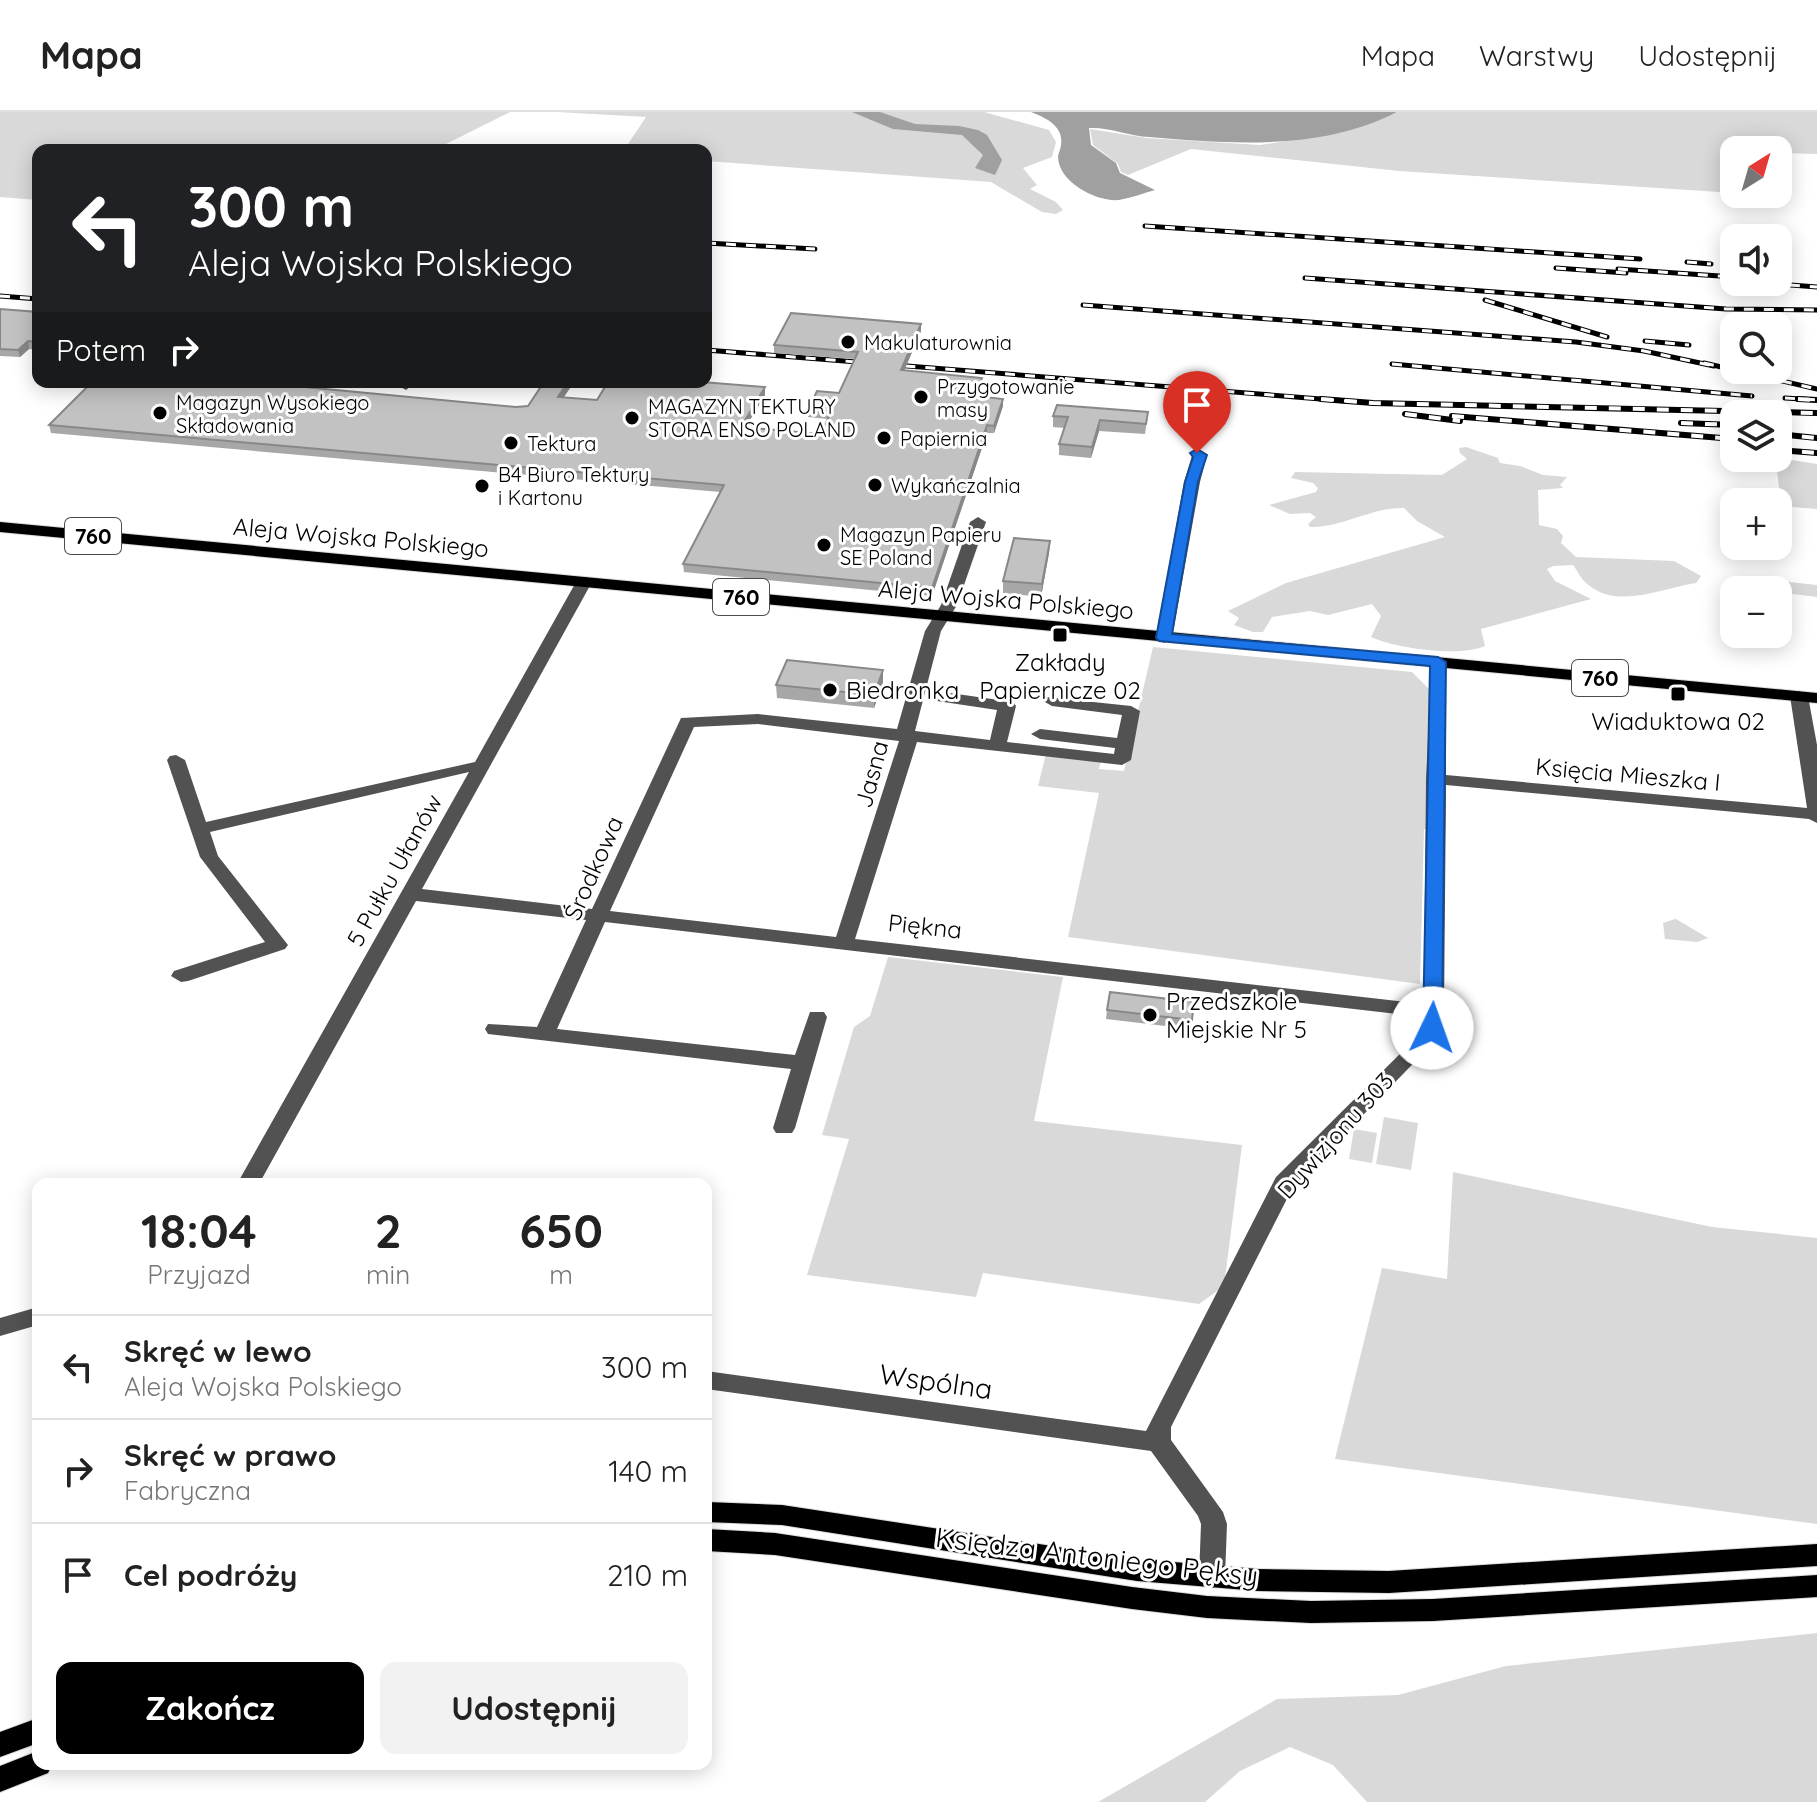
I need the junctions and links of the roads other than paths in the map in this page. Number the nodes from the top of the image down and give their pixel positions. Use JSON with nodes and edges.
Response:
{"nodes":[{"id":1,"x":1197,"y":453,"type":"dead end"},
{"id":2,"x":978,"y":522,"type":"dead end"},
{"id":3,"x":0,"y":527,"type":"edge"},
{"id":4,"x":584,"y":582,"type":"junction"},
{"id":5,"x":940,"y":617,"type":"junction"},
{"id":6,"x":1164,"y":638,"type":"junction"},
{"id":7,"x":1438,"y":662,"type":"junction"},
{"id":8,"x":943,"y":697,"type":"dead end"},
{"id":9,"x":1808,"y":697,"type":"edge"},
{"id":10,"x":1052,"y":701,"type":"dead end"},
{"id":11,"x":905,"y":734,"type":"junction"},
{"id":12,"x":1040,"y":734,"type":"dead end"},
{"id":13,"x":998,"y":744,"type":"junction"},
{"id":14,"x":1124,"y":752,"type":"junction"},
{"id":15,"x":176,"y":760,"type":"dead end"},
{"id":16,"x":482,"y":767,"type":"junction"},
{"id":17,"x":1435,"y":779,"type":"junction"},
{"id":18,"x":1817,"y":815,"type":"edge"},
{"id":19,"x":199,"y":829,"type":"junction"},
{"id":20,"x":410,"y":894,"type":"junction"},
{"id":21,"x":600,"y":916,"type":"junction"},
{"id":22,"x":844,"y":944,"type":"junction"},
{"id":23,"x":181,"y":976,"type":"dead end"},
{"id":24,"x":1434,"y":1012,"type":"junction"},
{"id":25,"x":817,"y":1017,"type":"dead end"},
{"id":26,"x":495,"y":1029,"type":"dead end"},
{"id":27,"x":544,"y":1034,"type":"junction"},
{"id":28,"x":804,"y":1063,"type":"junction"},
{"id":29,"x":784,"y":1128,"type":"dead end"},
{"id":30,"x":251,"y":1178,"type":"edge"},
{"id":31,"x":32,"y":1318,"type":"edge"},
{"id":32,"x":0,"y":1327,"type":"edge"},
{"id":33,"x":712,"y":1381,"type":"edge"},
{"id":34,"x":1158,"y":1442,"type":"junction"},
{"id":35,"x":712,"y":1512,"type":"edge"},
{"id":36,"x":712,"y":1540,"type":"edge"},
{"id":37,"x":1817,"y":1555,"type":"edge"},
{"id":38,"x":1212,"y":1577,"type":"junction"},
{"id":39,"x":1817,"y":1586,"type":"edge"},
{"id":40,"x":32,"y":1732,"type":"edge"},
{"id":41,"x":0,"y":1745,"type":"edge"},
{"id":42,"x":32,"y":1766,"type":"edge"},
{"id":43,"x":0,"y":1779,"type":"edge"}],
"edges":[{"from":1,"to":6,"type":"street"},
{"from":2,"to":5,"type":"street","name":"Jasna"},
{"from":3,"to":4,"type":"main road","name":"Aleja Wojska Polskiego","number":"760"},
{"from":4,"to":5,"type":"main road","name":"Aleja Wojska Polskiego","number":"760"},
{"from":4,"to":16,"type":"street","name":"5 Pułku Ułanów"},
{"from":5,"to":6,"type":"main road","name":"Aleja Wojska Polskiego","number":"760"},
{"from":5,"to":11,"type":"street","name":"Jasna"},
{"from":6,"to":7,"type":"main road","name":"Aleja Wojska Polskiego","number":"760"},
{"from":7,"to":9,"type":"main road","name":"Aleja Wojska Polskiego","number":"760"},
{"from":7,"to":17,"type":"street","name":"Dywizjonu 303"},
{"from":8,"to":13,"type":"street"},
{"from":9,"to":18,"type":"street"},
{"from":10,"to":14,"type":"street"},
{"from":11,"to":13,"type":"street"},
{"from":11,"to":21,"type":"street","name":"Środkowa"},
{"from":11,"to":22,"type":"street","name":"Jasna"},
{"from":12,"to":14,"type":"street"},
{"from":13,"to":14,"type":"street"},
{"from":15,"to":19,"type":"street"},
{"from":16,"to":19,"type":"street"},
{"from":16,"to":20,"type":"street","name":"5 Pułku Ułanów"},
{"from":17,"to":18,"type":"street","name":"Księcia Mieszka I"},
{"from":17,"to":24,"type":"street","name":"Dywizjonu 303"},
{"from":19,"to":23,"type":"street"},
{"from":20,"to":21,"type":"street","name":"Piękna"},
{"from":20,"to":30,"type":"street","name":"5 Pułku Ułanów"},
{"from":21,"to":22,"type":"street","name":"Piękna"},
{"from":21,"to":27,"type":"street","name":"Środkowa"},
{"from":22,"to":24,"type":"street","name":"Piękna"},
{"from":24,"to":34,"type":"street","name":"Dywizjonu 303"},
{"from":25,"to":28,"type":"street"},
{"from":26,"to":27,"type":"street"},
{"from":27,"to":28,"type":"street"},
{"from":28,"to":29,"type":"street"},
{"from":31,"to":32,"type":"street"},
{"from":33,"to":34,"type":"street","name":"Wspólna"},
{"from":34,"to":38,"type":"street"},
{"from":35,"to":38,"type":"main road","name":"Księdza Antoniego Pęksy"},
{"from":36,"to":39,"type":"main road","name":"Księdza Antoniego Pęksy"},
{"from":37,"to":38,"type":"main road","name":"Księdza Antoniego Pęksy"},
{"from":40,"to":41,"type":"main road"},
{"from":42,"to":43,"type":"main road"}]}
